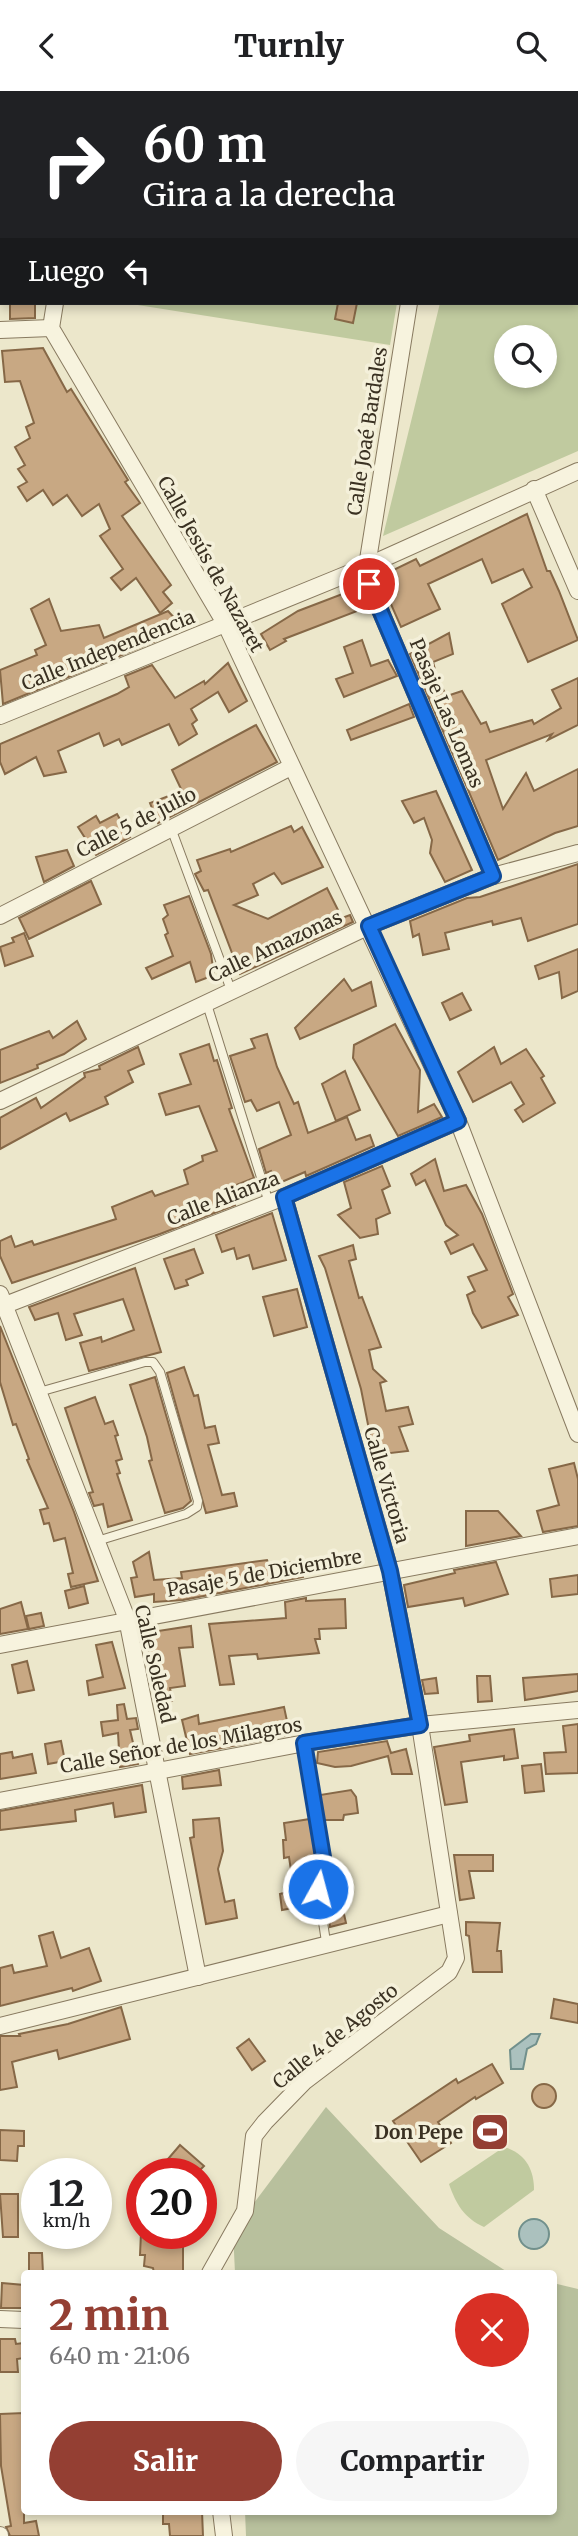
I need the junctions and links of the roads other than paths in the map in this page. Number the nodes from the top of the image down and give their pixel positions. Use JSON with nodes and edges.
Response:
{"nodes":[{"id":1,"x":55,"y":305,"type":"edge"},
{"id":2,"x":409,"y":305,"type":"edge"},
{"id":3,"x":51,"y":328,"type":"junction"},
{"id":4,"x":0,"y":330,"type":"edge"},
{"id":5,"x":578,"y":471,"type":"edge"},
{"id":6,"x":534,"y":489,"type":"junction"},
{"id":7,"x":367,"y":566,"type":"junction"},
{"id":8,"x":578,"y":591,"type":"edge"},
{"id":9,"x":226,"y":625,"type":"junction"},
{"id":10,"x":0,"y":716,"type":"edge"},
{"id":11,"x":291,"y":767,"type":"junction"},
{"id":12,"x":171,"y":828,"type":"junction"},
{"id":13,"x":578,"y":853,"type":"edge"},
{"id":14,"x":493,"y":876,"type":"junction"},
{"id":15,"x":0,"y":916,"type":"edge"},
{"id":16,"x":369,"y":926,"type":"junction"},
{"id":17,"x":231,"y":990,"type":"junction"},
{"id":18,"x":206,"y":1001,"type":"junction"},
{"id":19,"x":0,"y":1101,"type":"edge"},
{"id":20,"x":458,"y":1121,"type":"junction"},
{"id":21,"x":276,"y":1200,"type":"junction"},
{"id":22,"x":2,"y":1302,"type":"edge"},
{"id":23,"x":39,"y":1392,"type":"junction"},
{"id":24,"x":578,"y":1434,"type":"edge"},
{"id":25,"x":578,"y":1536,"type":"edge"},
{"id":26,"x":97,"y":1541,"type":"junction"},
{"id":27,"x":390,"y":1571,"type":"junction"},
{"id":28,"x":127,"y":1619,"type":"junction"},
{"id":29,"x":0,"y":1645,"type":"edge"},
{"id":30,"x":578,"y":1710,"type":"edge"},
{"id":31,"x":420,"y":1725,"type":"junction"},
{"id":32,"x":304,"y":1743,"type":"junction"},
{"id":33,"x":157,"y":1769,"type":"junction"},
{"id":34,"x":0,"y":1801,"type":"edge"},
{"id":35,"x":449,"y":1914,"type":"junction"},
{"id":36,"x":326,"y":1942,"type":"junction"},
{"id":37,"x":198,"y":1977,"type":"junction"},
{"id":38,"x":0,"y":2026,"type":"edge"},
{"id":39,"x":212,"y":2270,"type":"edge"},
{"id":40,"x":0,"y":2319,"type":"edge"},
{"id":41,"x":21,"y":2320,"type":"edge"},
{"id":42,"x":221,"y":2515,"type":"edge"},
{"id":43,"x":224,"y":2536,"type":"edge"}],
"edges":[{"from":1,"to":3,"type":"street"},
{"from":2,"to":7,"type":"street","name":"Calle Joaé Bardales"},
{"from":3,"to":4,"type":"street"},
{"from":3,"to":9,"type":"street","name":"Calle Jesús de Nazaret"},
{"from":5,"to":6,"type":"street","name":"Calle Independencia"},
{"from":6,"to":7,"type":"street","name":"Calle Independencia"},
{"from":6,"to":8,"type":"street"},
{"from":7,"to":9,"type":"street","name":"Calle Independencia"},
{"from":7,"to":14,"type":"street","name":"Pasaje Las Lomas"},
{"from":9,"to":10,"type":"street","name":"Calle Independencia"},
{"from":9,"to":11,"type":"street","name":"Calle Jesús de Nazaret"},
{"from":11,"to":12,"type":"street","name":"Calle 5 de julio"},
{"from":11,"to":16,"type":"street","name":"Calle Jesús de Nazaret"},
{"from":12,"to":15,"type":"street","name":"Calle 5 de julio"},
{"from":12,"to":17,"type":"lane"},
{"from":13,"to":14,"type":"street","name":"Calle Amazonas"},
{"from":14,"to":16,"type":"street","name":"Calle Amazonas"},
{"from":16,"to":17,"type":"street","name":"Calle Amazonas"},
{"from":16,"to":20,"type":"street","name":"Calle Jesús de Nazaret"},
{"from":17,"to":18,"type":"street","name":"Calle Amazonas"},
{"from":18,"to":19,"type":"street","name":"Calle Amazonas"},
{"from":18,"to":21,"type":"lane"},
{"from":20,"to":21,"type":"street","name":"Calle Alianza"},
{"from":20,"to":24,"type":"street","name":"Calle Jesús de Nazaret"},
{"from":21,"to":22,"type":"street","name":"Calle Alianza"},
{"from":21,"to":27,"type":"street","name":"Calle Victoria"},
{"from":22,"to":23,"type":"street","name":"Calle Soledad"},
{"from":23,"to":26,"type":"street","name":"Calle Soledad"},
{"from":23,"to":26,"type":"lane"},
{"from":25,"to":27,"type":"street","name":"Pasaje 5 de Diciembre"},
{"from":26,"to":28,"type":"street","name":"Calle Soledad"},
{"from":27,"to":28,"type":"street","name":"Pasaje 5 de Diciembre"},
{"from":27,"to":31,"type":"street","name":"Calle Victoria"},
{"from":28,"to":29,"type":"street","name":"Pasaje 5 de Diciembre"},
{"from":28,"to":33,"type":"street","name":"Calle Soledad"},
{"from":30,"to":31,"type":"street","name":"Calle Señor de los Milagros"},
{"from":31,"to":32,"type":"street","name":"Calle Señor de los Milagros"},
{"from":31,"to":35,"type":"street","name":"Calle Victoria"},
{"from":32,"to":33,"type":"street","name":"Calle Señor de los Milagros"},
{"from":32,"to":36,"type":"lane"},
{"from":33,"to":34,"type":"street","name":"Calle Señor de los Milagros"},
{"from":33,"to":37,"type":"street","name":"Calle Soledad"},
{"from":35,"to":36,"type":"street"},
{"from":35,"to":39,"type":"street","name":"Calle 4 de Agosto"},
{"from":36,"to":37,"type":"street"},
{"from":37,"to":38,"type":"street"},
{"from":40,"to":41,"type":"street"},
{"from":42,"to":43,"type":"street"}]}
